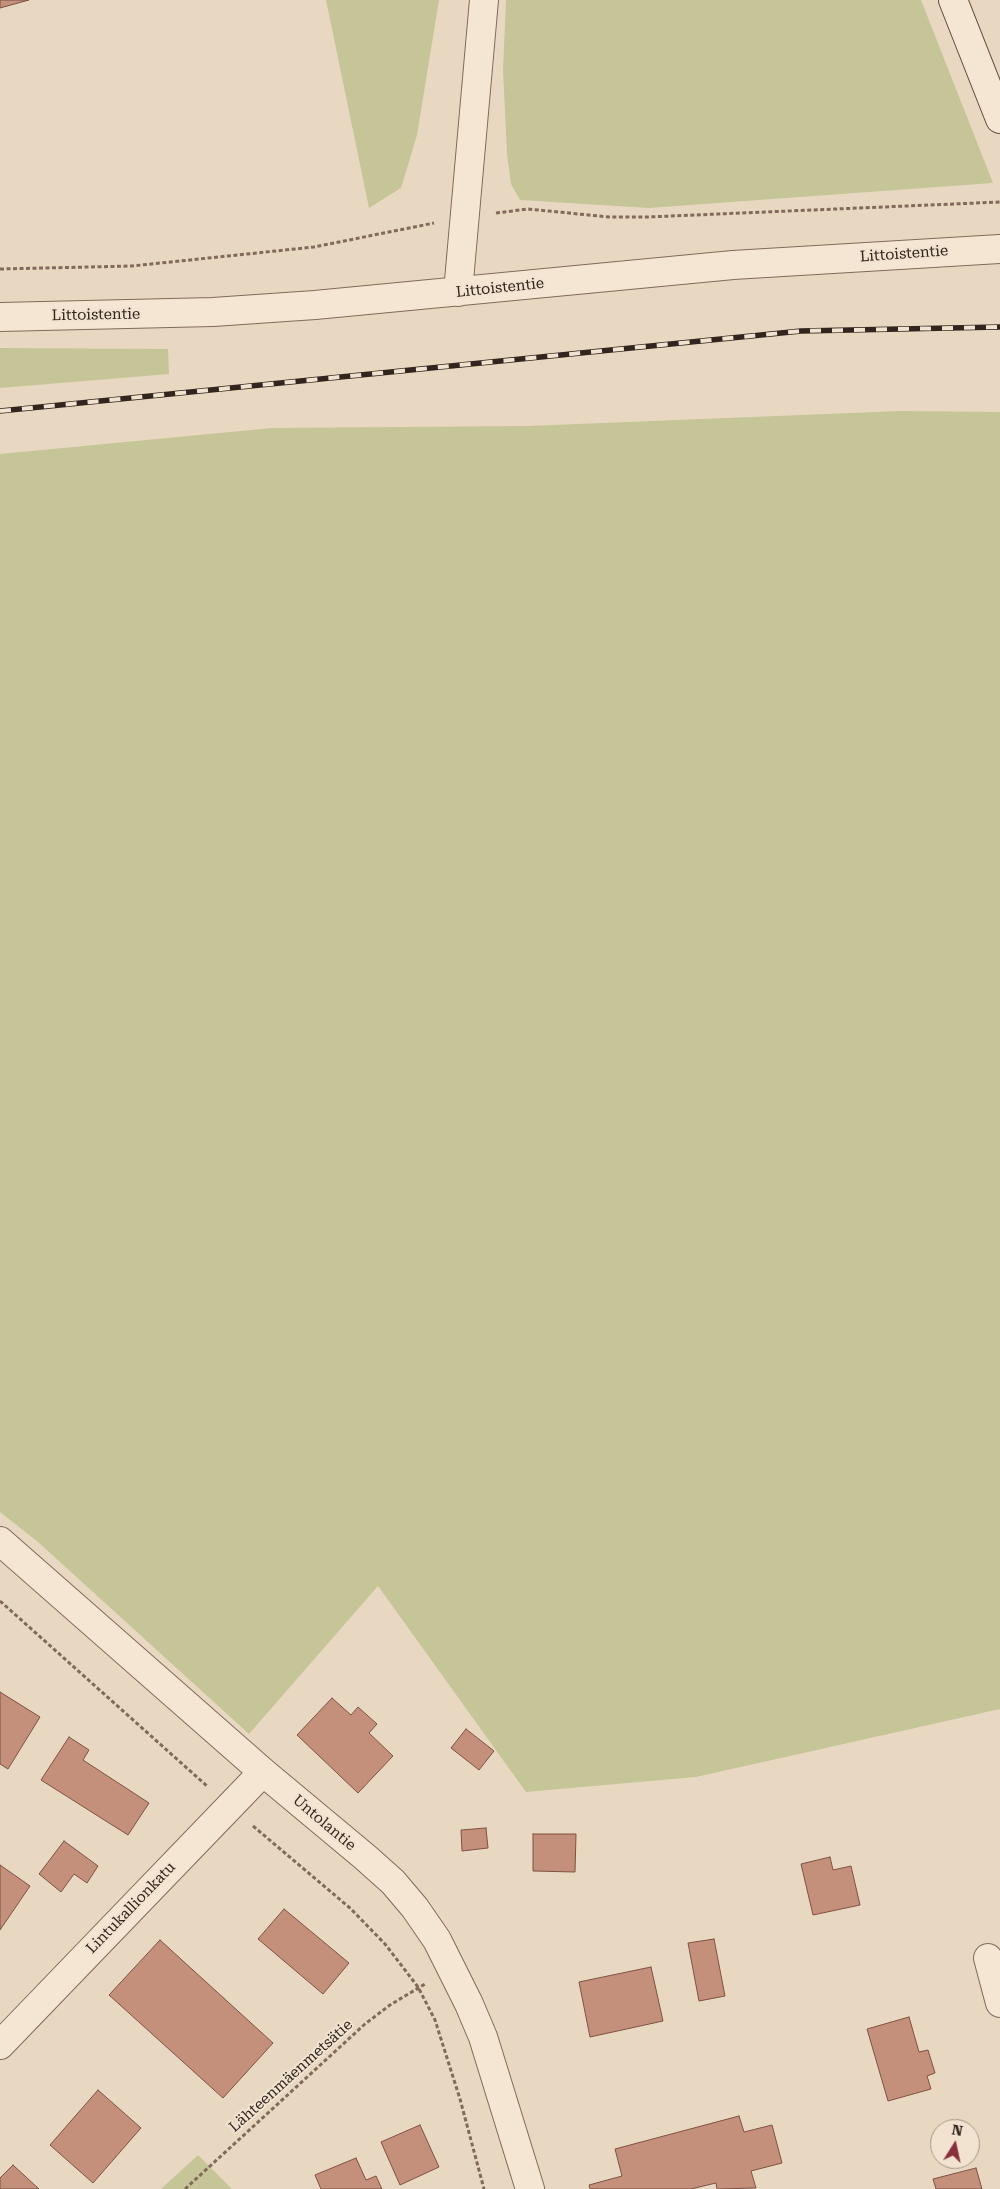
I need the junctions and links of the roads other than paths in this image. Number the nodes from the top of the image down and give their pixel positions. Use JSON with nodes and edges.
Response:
{"nodes":[{"id":1,"x":484,"y":0,"type":"edge"},
{"id":2,"x":953,"y":0,"type":"edge"},
{"id":3,"x":1000,"y":120,"type":"edge"},
{"id":4,"x":1000,"y":248,"type":"edge"},
{"id":5,"x":458,"y":292,"type":"junction"},
{"id":6,"x":0,"y":317,"type":"edge"},
{"id":7,"x":0,"y":1540,"type":"edge"},
{"id":8,"x":263,"y":1772,"type":"junction"},
{"id":9,"x":988,"y":1958,"type":"dead end"},
{"id":10,"x":1000,"y":2004,"type":"edge"},
{"id":11,"x":0,"y":2045,"type":"edge"},
{"id":12,"x":530,"y":2189,"type":"edge"}],
"edges":[{"from":1,"to":5,"type":"street"},
{"from":2,"to":3,"type":"street"},
{"from":4,"to":5,"type":"street","name":"Littoistentie"},
{"from":5,"to":6,"type":"street","name":"Littoistentie"},
{"from":7,"to":8,"type":"street","name":"Untolantie"},
{"from":8,"to":11,"type":"street","name":"Lintukallionkatu"},
{"from":8,"to":12,"type":"street","name":"Untolantie"},
{"from":9,"to":10,"type":"street"}]}
